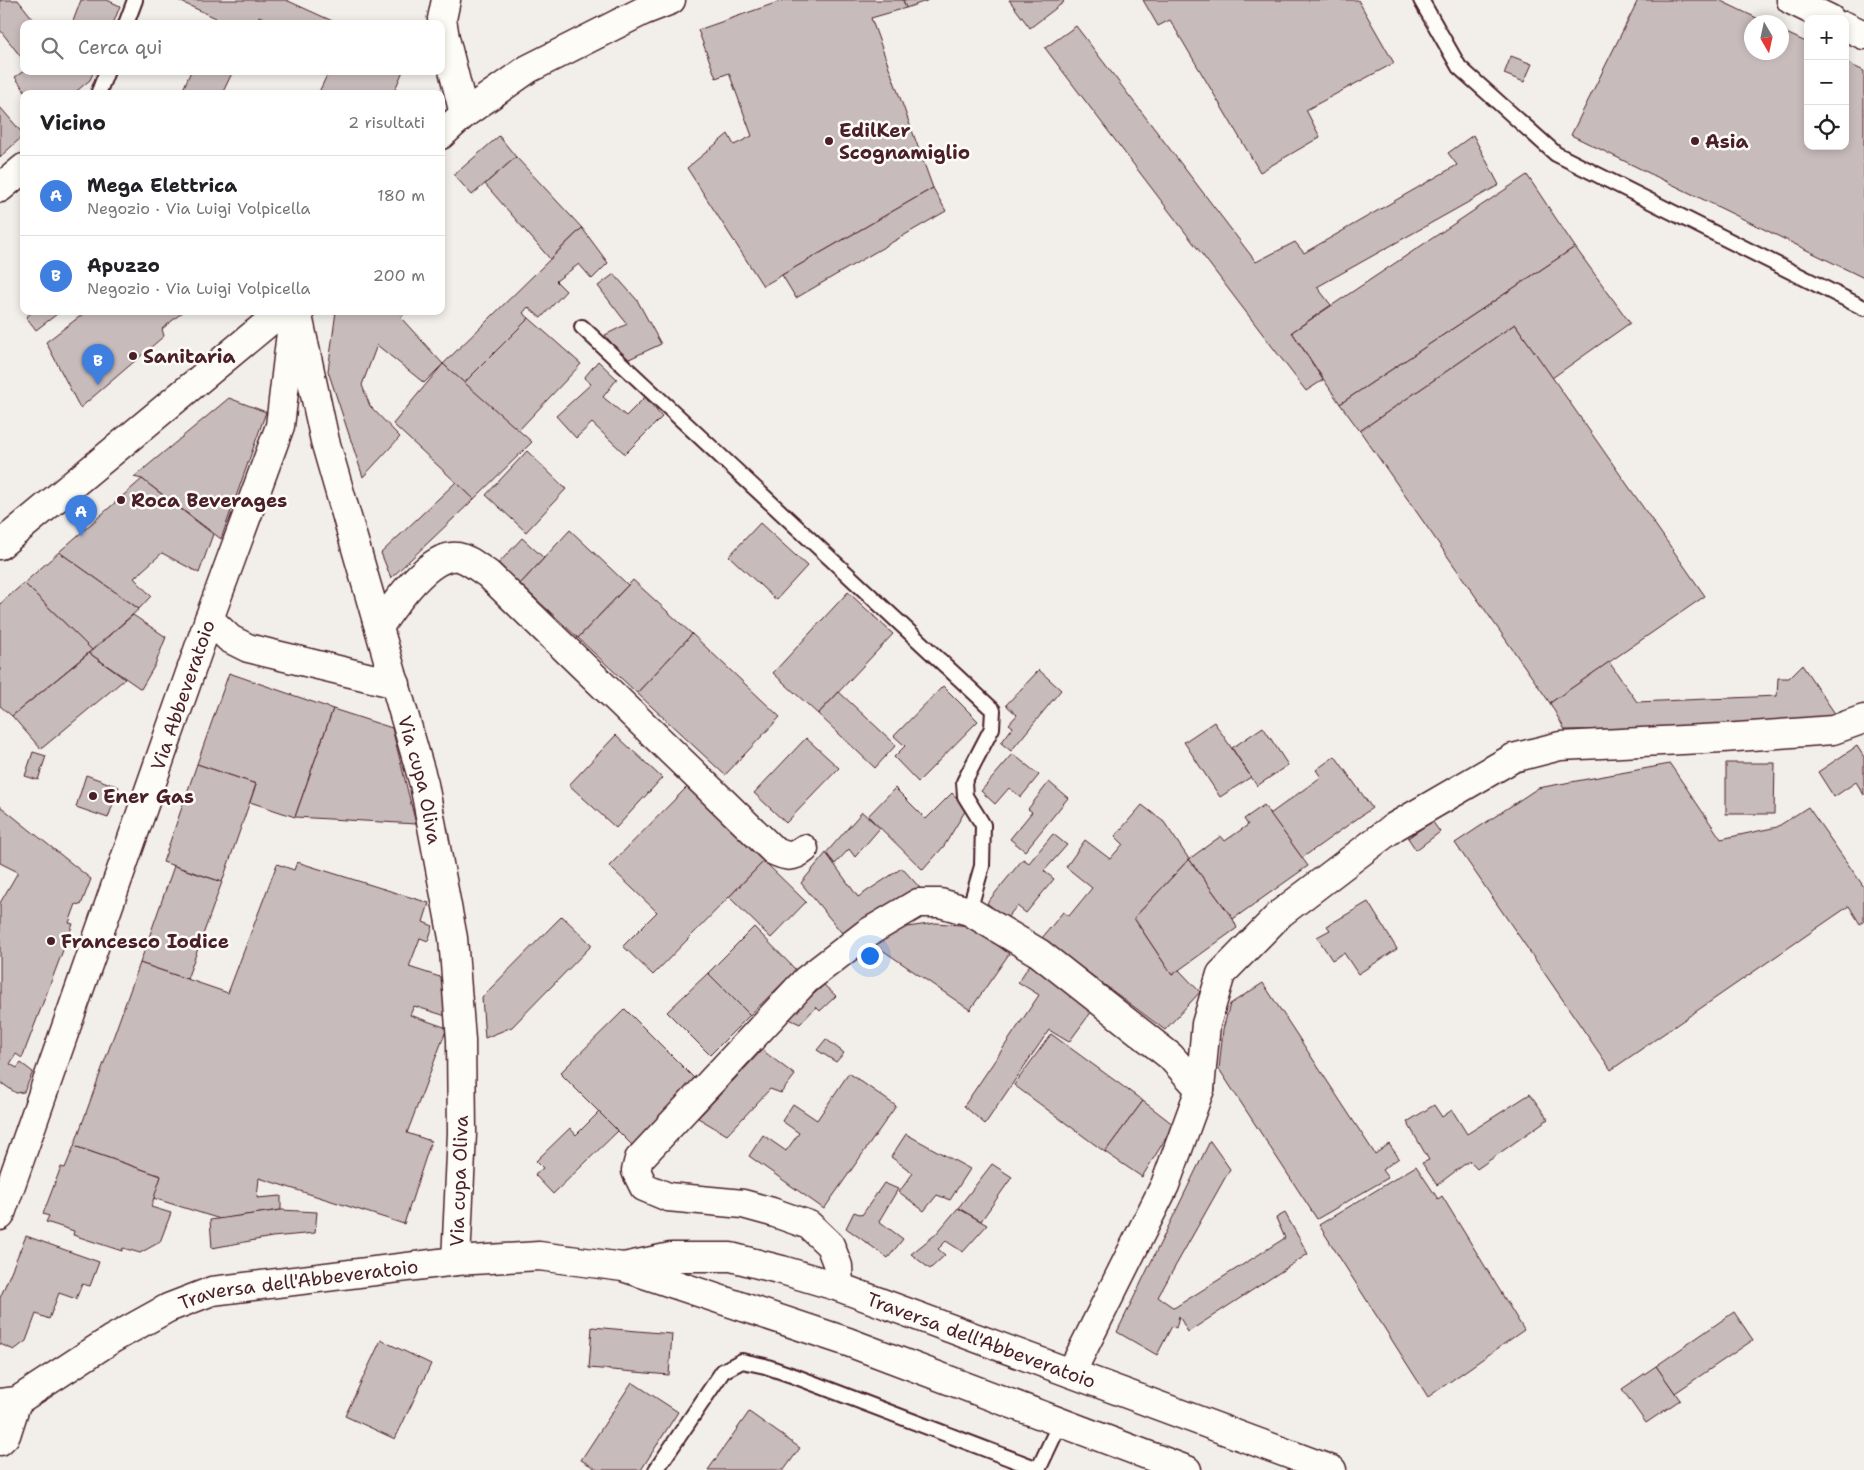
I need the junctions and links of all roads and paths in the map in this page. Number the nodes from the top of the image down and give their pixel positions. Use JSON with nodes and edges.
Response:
{"nodes":[{"id":1,"x":135,"y":0,"type":"edge"},
{"id":2,"x":446,"y":0,"type":"edge"},
{"id":3,"x":671,"y":0,"type":"edge"},
{"id":4,"x":1421,"y":0,"type":"edge"},
{"id":5,"x":1791,"y":0,"type":"edge"},
{"id":6,"x":1822,"y":15,"type":"edge"},
{"id":7,"x":128,"y":20,"type":"edge"},
{"id":8,"x":442,"y":20,"type":"edge"},
{"id":9,"x":1849,"y":28,"type":"edge"},
{"id":10,"x":1864,"y":35,"type":"edge"},
{"id":11,"x":445,"y":38,"type":"edge"},
{"id":12,"x":105,"y":75,"type":"edge"},
{"id":13,"x":100,"y":90,"type":"edge"},
{"id":14,"x":464,"y":114,"type":"junction"},
{"id":15,"x":445,"y":131,"type":"edge"},
{"id":16,"x":20,"y":171,"type":"edge"},
{"id":17,"x":0,"y":188,"type":"edge"},
{"id":18,"x":1864,"y":308,"type":"edge"},
{"id":19,"x":270,"y":315,"type":"edge"},
{"id":20,"x":294,"y":315,"type":"edge"},
{"id":21,"x":296,"y":315,"type":"edge"},
{"id":22,"x":582,"y":327,"type":"dead end"},
{"id":23,"x":0,"y":544,"type":"edge"},
{"id":24,"x":209,"y":619,"type":"junction"},
{"id":25,"x":379,"y":626,"type":"junction"},
{"id":26,"x":396,"y":684,"type":"junction"},
{"id":27,"x":1864,"y":719,"type":"edge"},
{"id":28,"x":804,"y":849,"type":"dead end"},
{"id":29,"x":969,"y":911,"type":"junction"},
{"id":30,"x":1200,"y":1088,"type":"junction"},
{"id":31,"x":0,"y":1216,"type":"edge"},
{"id":32,"x":456,"y":1262,"type":"junction"},
{"id":33,"x":623,"y":1267,"type":"junction"},
{"id":34,"x":839,"y":1287,"type":"junction"},
{"id":35,"x":1071,"y":1373,"type":"junction"},
{"id":36,"x":8,"y":1402,"type":"edge"},
{"id":37,"x":1060,"y":1423,"type":"junction"},
{"id":38,"x":0,"y":1441,"type":"edge"},
{"id":39,"x":656,"y":1470,"type":"edge"},
{"id":40,"x":1038,"y":1470,"type":"edge"},
{"id":41,"x":1187,"y":1470,"type":"edge"},
{"id":42,"x":1332,"y":1470,"type":"edge"}],
"edges":[{"from":1,"to":7,"type":"lane"},
{"from":2,"to":8,"type":"street"},
{"from":3,"to":14,"type":"street"},
{"from":4,"to":18,"type":"lane"},
{"from":5,"to":6,"type":"street"},
{"from":9,"to":10,"type":"street"},
{"from":11,"to":14,"type":"street"},
{"from":12,"to":13,"type":"lane"},
{"from":14,"to":15,"type":"street"},
{"from":16,"to":17,"type":"street"},
{"from":19,"to":23,"type":"street"},
{"from":20,"to":24,"type":"street","name":"Via Abbeveratoio"},
{"from":21,"to":25,"type":"street","name":"Via cupa Oliva"},
{"from":22,"to":29,"type":"lane"},
{"from":24,"to":26,"type":"street"},
{"from":24,"to":31,"type":"street","name":"Via Abbeveratoio"},
{"from":25,"to":26,"type":"street","name":"Via cupa Oliva"},
{"from":25,"to":28,"type":"street"},
{"from":26,"to":32,"type":"street","name":"Via cupa Oliva"},
{"from":27,"to":30,"type":"street"},
{"from":29,"to":30,"type":"street"},
{"from":29,"to":34,"type":"street"},
{"from":30,"to":35,"type":"street"},
{"from":32,"to":33,"type":"street","name":"Traversa dell'Abbeveratoio"},
{"from":32,"to":36,"type":"street","name":"Traversa dell'Abbeveratoio"},
{"from":33,"to":34,"type":"street","name":"Traversa dell'Abbeveratoio"},
{"from":33,"to":37,"type":"street","name":"Traversa dell'Abbeveratoio"},
{"from":34,"to":35,"type":"street","name":"Traversa dell'Abbeveratoio"},
{"from":35,"to":42,"type":"street","name":"Traversa dell'Abbeveratoio"},
{"from":36,"to":38,"type":"street"},
{"from":37,"to":40,"type":"lane"},
{"from":37,"to":41,"type":"street","name":"Traversa dell'Abbeveratoio"},
{"from":39,"to":40,"type":"lane"}]}
